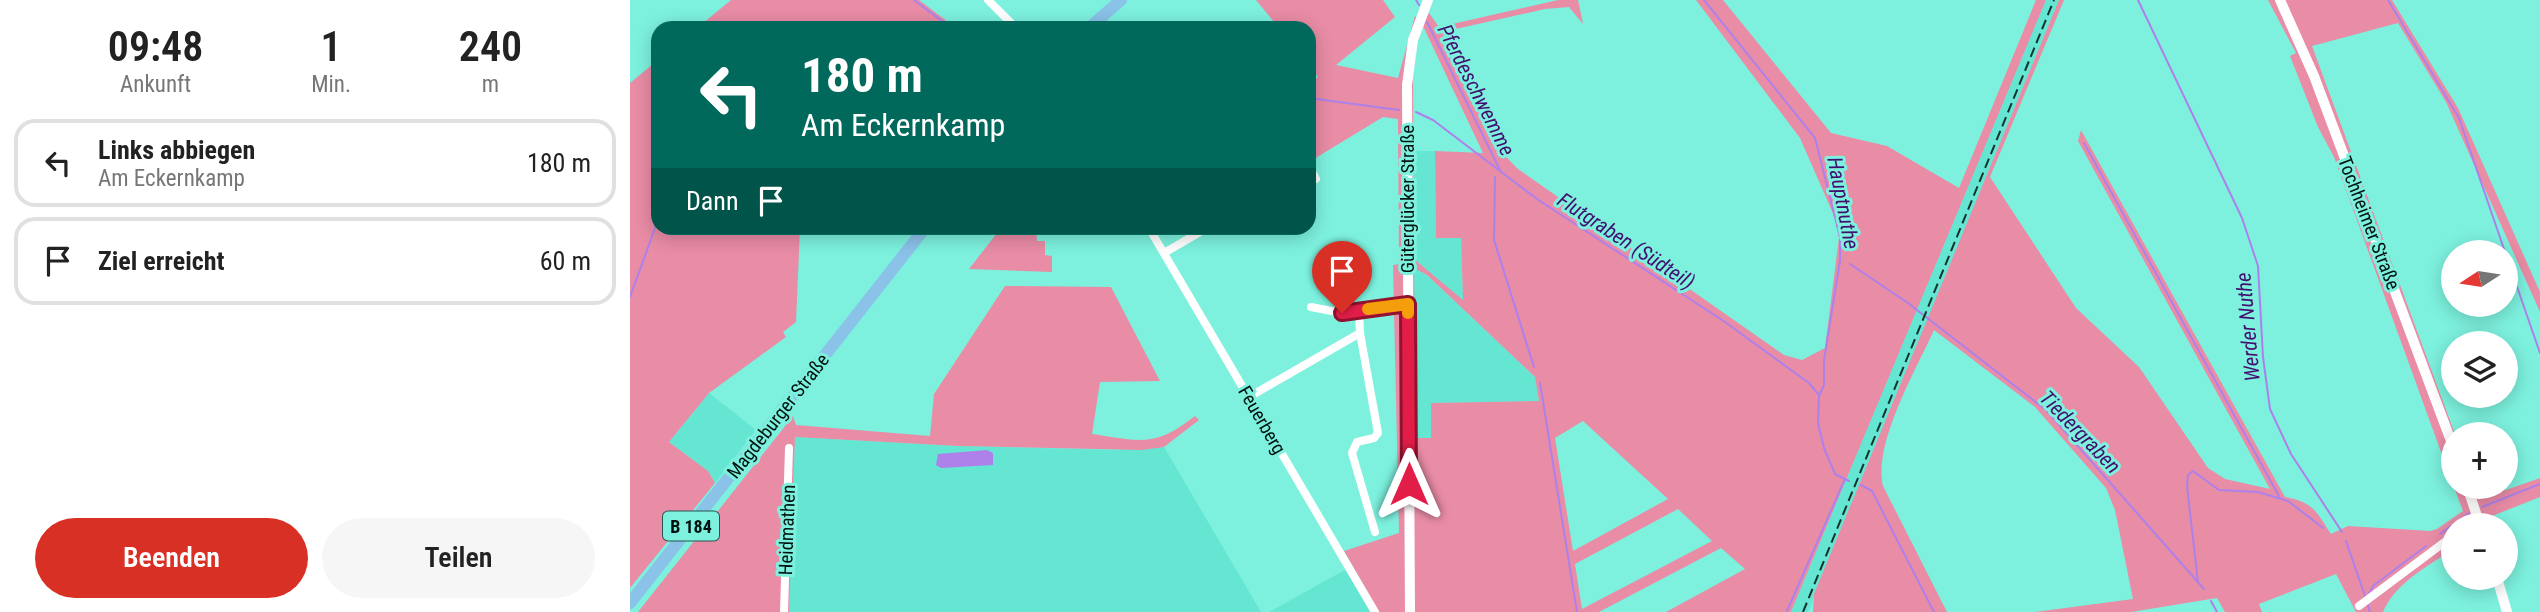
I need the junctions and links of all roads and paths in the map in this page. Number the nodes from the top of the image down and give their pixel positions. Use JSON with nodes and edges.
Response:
{"nodes":[{"id":1,"x":988,"y":0,"type":"edge"},
{"id":2,"x":1121,"y":0,"type":"edge"},
{"id":3,"x":2280,"y":0,"type":"edge"},
{"id":4,"x":1426,"y":5,"type":"edge"},
{"id":5,"x":1009,"y":21,"type":"edge"},
{"id":6,"x":1097,"y":21,"type":"edge"},
{"id":7,"x":919,"y":235,"type":"edge"},
{"id":8,"x":1153,"y":235,"type":"edge"},
{"id":9,"x":1196,"y":235,"type":"edge"},
{"id":10,"x":1164,"y":253,"type":"junction"},
{"id":11,"x":1408,"y":304,"type":"junction"},
{"id":12,"x":1311,"y":307,"type":"dead end"},
{"id":13,"x":1359,"y":311,"type":"junction"},
{"id":14,"x":1360,"y":332,"type":"junction"},
{"id":15,"x":1249,"y":397,"type":"junction"},
{"id":16,"x":2444,"y":422,"type":"edge"},
{"id":17,"x":789,"y":448,"type":"dead end"},
{"id":18,"x":1375,"y":533,"type":"dead end"},
{"id":19,"x":2441,"y":545,"type":"edge"},
{"id":20,"x":2501,"y":590,"type":"edge"},
{"id":21,"x":630,"y":603,"type":"edge"},
{"id":22,"x":2360,"y":606,"type":"dead end"},
{"id":23,"x":784,"y":612,"type":"edge"},
{"id":24,"x":1375,"y":612,"type":"edge"},
{"id":25,"x":1410,"y":612,"type":"edge"},
{"id":26,"x":2507,"y":612,"type":"edge"}],
"edges":[{"from":1,"to":5,"type":"street"},
{"from":2,"to":6,"type":"main road"},
{"from":3,"to":16,"type":"street","name":"Tochheimer Straße"},
{"from":4,"to":11,"type":"street","name":"Güterglücker Straße"},
{"from":7,"to":21,"type":"main road","name":"Magdeburger Straße","number":"B 184"},
{"from":8,"to":10,"type":"street","name":"Feuerberg"},
{"from":9,"to":10,"type":"street"},
{"from":10,"to":15,"type":"street","name":"Feuerberg"},
{"from":11,"to":13,"type":"street"},
{"from":11,"to":25,"type":"street","name":"Güterglücker Straße"},
{"from":12,"to":13,"type":"street"},
{"from":13,"to":14,"type":"street"},
{"from":14,"to":15,"type":"street"},
{"from":14,"to":18,"type":"street"},
{"from":15,"to":24,"type":"street","name":"Feuerberg"},
{"from":17,"to":23,"type":"street","name":"Heidmathen"},
{"from":19,"to":22,"type":"street"},
{"from":20,"to":26,"type":"street"}]}
